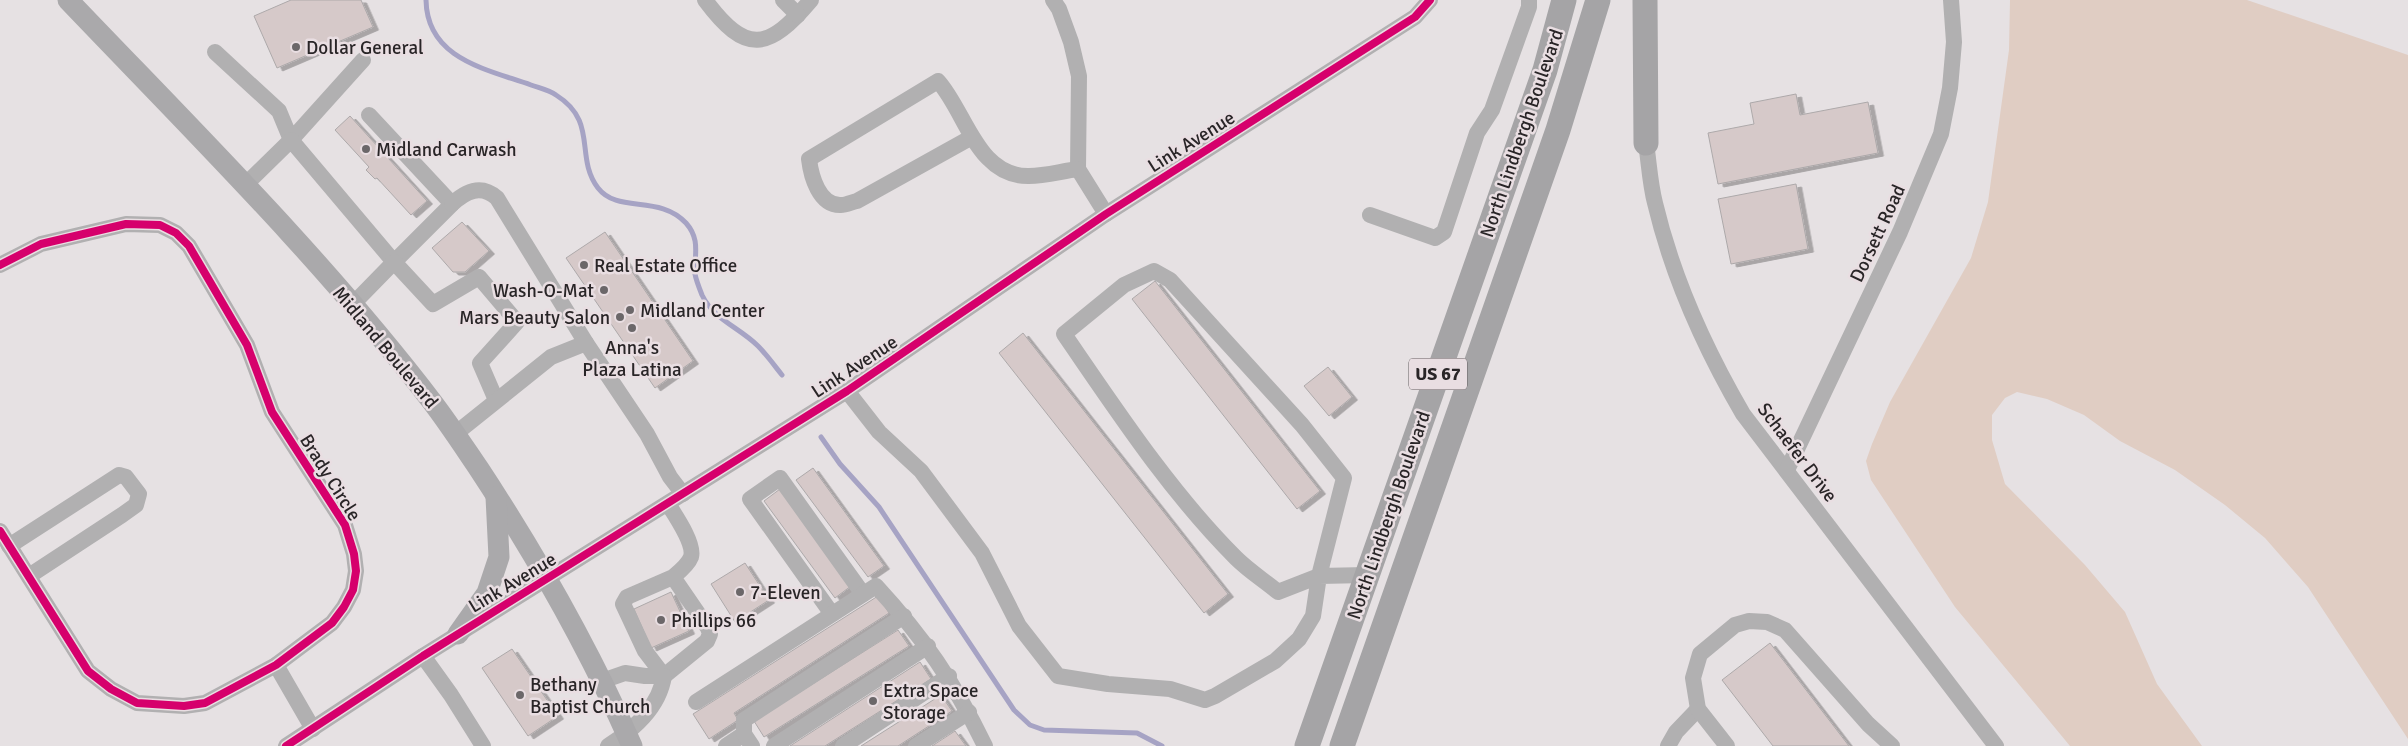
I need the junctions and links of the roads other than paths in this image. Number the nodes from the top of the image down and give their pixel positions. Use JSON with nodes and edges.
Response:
{"nodes":[{"id":1,"x":68,"y":0,"type":"edge"},
{"id":2,"x":705,"y":0,"type":"edge"},
{"id":3,"x":783,"y":0,"type":"edge"},
{"id":4,"x":811,"y":0,"type":"edge"},
{"id":5,"x":1053,"y":0,"type":"edge"},
{"id":6,"x":1430,"y":0,"type":"edge"},
{"id":7,"x":1529,"y":0,"type":"edge"},
{"id":8,"x":1564,"y":0,"type":"edge"},
{"id":9,"x":1598,"y":0,"type":"edge"},
{"id":10,"x":1645,"y":0,"type":"edge"},
{"id":11,"x":1951,"y":0,"type":"edge"},
{"id":12,"x":798,"y":15,"type":"junction"},
{"id":13,"x":215,"y":52,"type":"dead end"},
{"id":14,"x":363,"y":60,"type":"dead end"},
{"id":15,"x":369,"y":115,"type":"dead end"},
{"id":16,"x":972,"y":137,"type":"junction"},
{"id":17,"x":291,"y":140,"type":"junction"},
{"id":18,"x":1646,"y":143,"type":"joint"},
{"id":19,"x":1078,"y":169,"type":"junction"},
{"id":20,"x":245,"y":185,"type":"junction"},
{"id":21,"x":452,"y":204,"type":"junction"},
{"id":22,"x":1106,"y":214,"type":"junction"},
{"id":23,"x":1370,"y":215,"type":"dead end"},
{"id":24,"x":394,"y":262,"type":"junction"},
{"id":25,"x":0,"y":265,"type":"edge"},
{"id":26,"x":352,"y":304,"type":"junction"},
{"id":27,"x":586,"y":343,"type":"junction"},
{"id":28,"x":848,"y":390,"type":"junction"},
{"id":29,"x":496,"y":400,"type":"junction"},
{"id":30,"x":455,"y":434,"type":"junction"},
{"id":31,"x":1787,"y":470,"type":"junction"},
{"id":32,"x":496,"y":494,"type":"junction"},
{"id":33,"x":683,"y":494,"type":"junction"},
{"id":34,"x":668,"y":504,"type":"junction"},
{"id":35,"x":0,"y":531,"type":"edge"},
{"id":36,"x":9,"y":546,"type":"junction"},
{"id":37,"x":1367,"y":575,"type":"junction"},
{"id":38,"x":28,"y":576,"type":"junction"},
{"id":39,"x":1319,"y":576,"type":"junction"},
{"id":40,"x":673,"y":578,"type":"junction"},
{"id":41,"x":548,"y":580,"type":"junction"},
{"id":42,"x":863,"y":594,"type":"junction"},
{"id":43,"x":832,"y":614,"type":"junction"},
{"id":44,"x":904,"y":616,"type":"junction"},
{"id":45,"x":458,"y":634,"type":"junction"},
{"id":46,"x":928,"y":646,"type":"junction"},
{"id":47,"x":423,"y":656,"type":"junction"},
{"id":48,"x":276,"y":665,"type":"junction"},
{"id":49,"x":664,"y":676,"type":"junction"},
{"id":50,"x":949,"y":676,"type":"junction"},
{"id":51,"x":602,"y":681,"type":"junction"},
{"id":52,"x":696,"y":702,"type":"dead end"},
{"id":53,"x":1698,"y":709,"type":"junction"},
{"id":54,"x":969,"y":712,"type":"junction"},
{"id":55,"x":313,"y":729,"type":"junction"},
{"id":56,"x":629,"y":740,"type":"edge"},
{"id":57,"x":748,"y":740,"type":"edge"},
{"id":58,"x":286,"y":746,"type":"edge"},
{"id":59,"x":483,"y":746,"type":"edge"},
{"id":60,"x":608,"y":746,"type":"edge"},
{"id":61,"x":726,"y":746,"type":"edge"},
{"id":62,"x":774,"y":746,"type":"edge"},
{"id":63,"x":842,"y":746,"type":"edge"},
{"id":64,"x":916,"y":746,"type":"edge"},
{"id":65,"x":985,"y":746,"type":"edge"},
{"id":66,"x":1307,"y":746,"type":"edge"},
{"id":67,"x":1342,"y":746,"type":"edge"},
{"id":68,"x":1668,"y":746,"type":"edge"},
{"id":69,"x":1727,"y":746,"type":"edge"},
{"id":70,"x":1892,"y":746,"type":"edge"},
{"id":71,"x":1996,"y":746,"type":"edge"}],
"edges":[{"from":1,"to":20,"type":"main road","name":"Midland Boulevard"},
{"from":2,"to":12,"type":"street"},
{"from":3,"to":12,"type":"street"},
{"from":4,"to":12,"type":"street"},
{"from":5,"to":19,"type":"street"},
{"from":6,"to":22,"type":"street","name":"Link Avenue"},
{"from":7,"to":23,"type":"street"},
{"from":8,"to":37,"type":"highway","name":"North Lindbergh Boulevard","number":"US 67"},
{"from":9,"to":67,"type":"highway","name":"North Lindbergh Boulevard","number":"US 67"},
{"from":10,"to":18,"type":"highway"},
{"from":11,"to":31,"type":"street","name":"Dorsett Road"},
{"from":13,"to":17,"type":"street"},
{"from":14,"to":17,"type":"street"},
{"from":15,"to":21,"type":"street"},
{"from":16,"to":16,"type":"street"},
{"from":16,"to":19,"type":"street"},
{"from":17,"to":20,"type":"street"},
{"from":17,"to":24,"type":"street"},
{"from":18,"to":31,"type":"street","name":"Schaefer Drive"},
{"from":19,"to":22,"type":"street"},
{"from":20,"to":26,"type":"main road","name":"Midland Boulevard"},
{"from":21,"to":24,"type":"street"},
{"from":21,"to":27,"type":"street"},
{"from":22,"to":28,"type":"street","name":"Link Avenue"},
{"from":24,"to":26,"type":"street"},
{"from":24,"to":29,"type":"street"},
{"from":25,"to":48,"type":"street","name":"Brady Circle"},
{"from":26,"to":30,"type":"main road","name":"Midland Boulevard"},
{"from":27,"to":29,"type":"street"},
{"from":27,"to":33,"type":"street"},
{"from":28,"to":33,"type":"street","name":"Link Avenue"},
{"from":28,"to":39,"type":"street"},
{"from":29,"to":30,"type":"street"},
{"from":30,"to":32,"type":"main road","name":"Midland Boulevard"},
{"from":31,"to":71,"type":"street","name":"Schaefer Drive"},
{"from":32,"to":41,"type":"main road","name":"Midland Boulevard"},
{"from":32,"to":45,"type":"main road"},
{"from":33,"to":34,"type":"street","name":"Link Avenue"},
{"from":34,"to":40,"type":"street"},
{"from":34,"to":41,"type":"street","name":"Link Avenue"},
{"from":35,"to":36,"type":"street","name":"Brady Circle"},
{"from":36,"to":38,"type":"street","name":"Brady Circle"},
{"from":36,"to":38,"type":"street"},
{"from":37,"to":39,"type":"street"},
{"from":37,"to":66,"type":"highway","name":"North Lindbergh Boulevard","number":"US 67"},
{"from":38,"to":48,"type":"street","name":"Brady Circle"},
{"from":39,"to":39,"type":"street"},
{"from":40,"to":49,"type":"street"},
{"from":40,"to":49,"type":"street"},
{"from":41,"to":45,"type":"street","name":"Link Avenue"},
{"from":41,"to":51,"type":"main road","name":"Midland Boulevard"},
{"from":42,"to":43,"type":"street"},
{"from":42,"to":43,"type":"street"},
{"from":42,"to":44,"type":"street"},
{"from":43,"to":52,"type":"street"},
{"from":44,"to":46,"type":"street"},
{"from":44,"to":57,"type":"street"},
{"from":45,"to":47,"type":"street","name":"Link Avenue"},
{"from":46,"to":50,"type":"street"},
{"from":46,"to":62,"type":"street"},
{"from":47,"to":55,"type":"street","name":"Link Avenue"},
{"from":47,"to":59,"type":"street"},
{"from":48,"to":55,"type":"street"},
{"from":49,"to":51,"type":"street"},
{"from":49,"to":56,"type":"street"},
{"from":50,"to":54,"type":"street"},
{"from":50,"to":63,"type":"street"},
{"from":51,"to":56,"type":"main road","name":"Midland Boulevard"},
{"from":53,"to":68,"type":"street"},
{"from":53,"to":69,"type":"street"},
{"from":53,"to":70,"type":"street"},
{"from":54,"to":64,"type":"street"},
{"from":54,"to":65,"type":"street"},
{"from":55,"to":58,"type":"street","name":"Link Avenue"},
{"from":56,"to":60,"type":"street"},
{"from":57,"to":61,"type":"street"}]}
